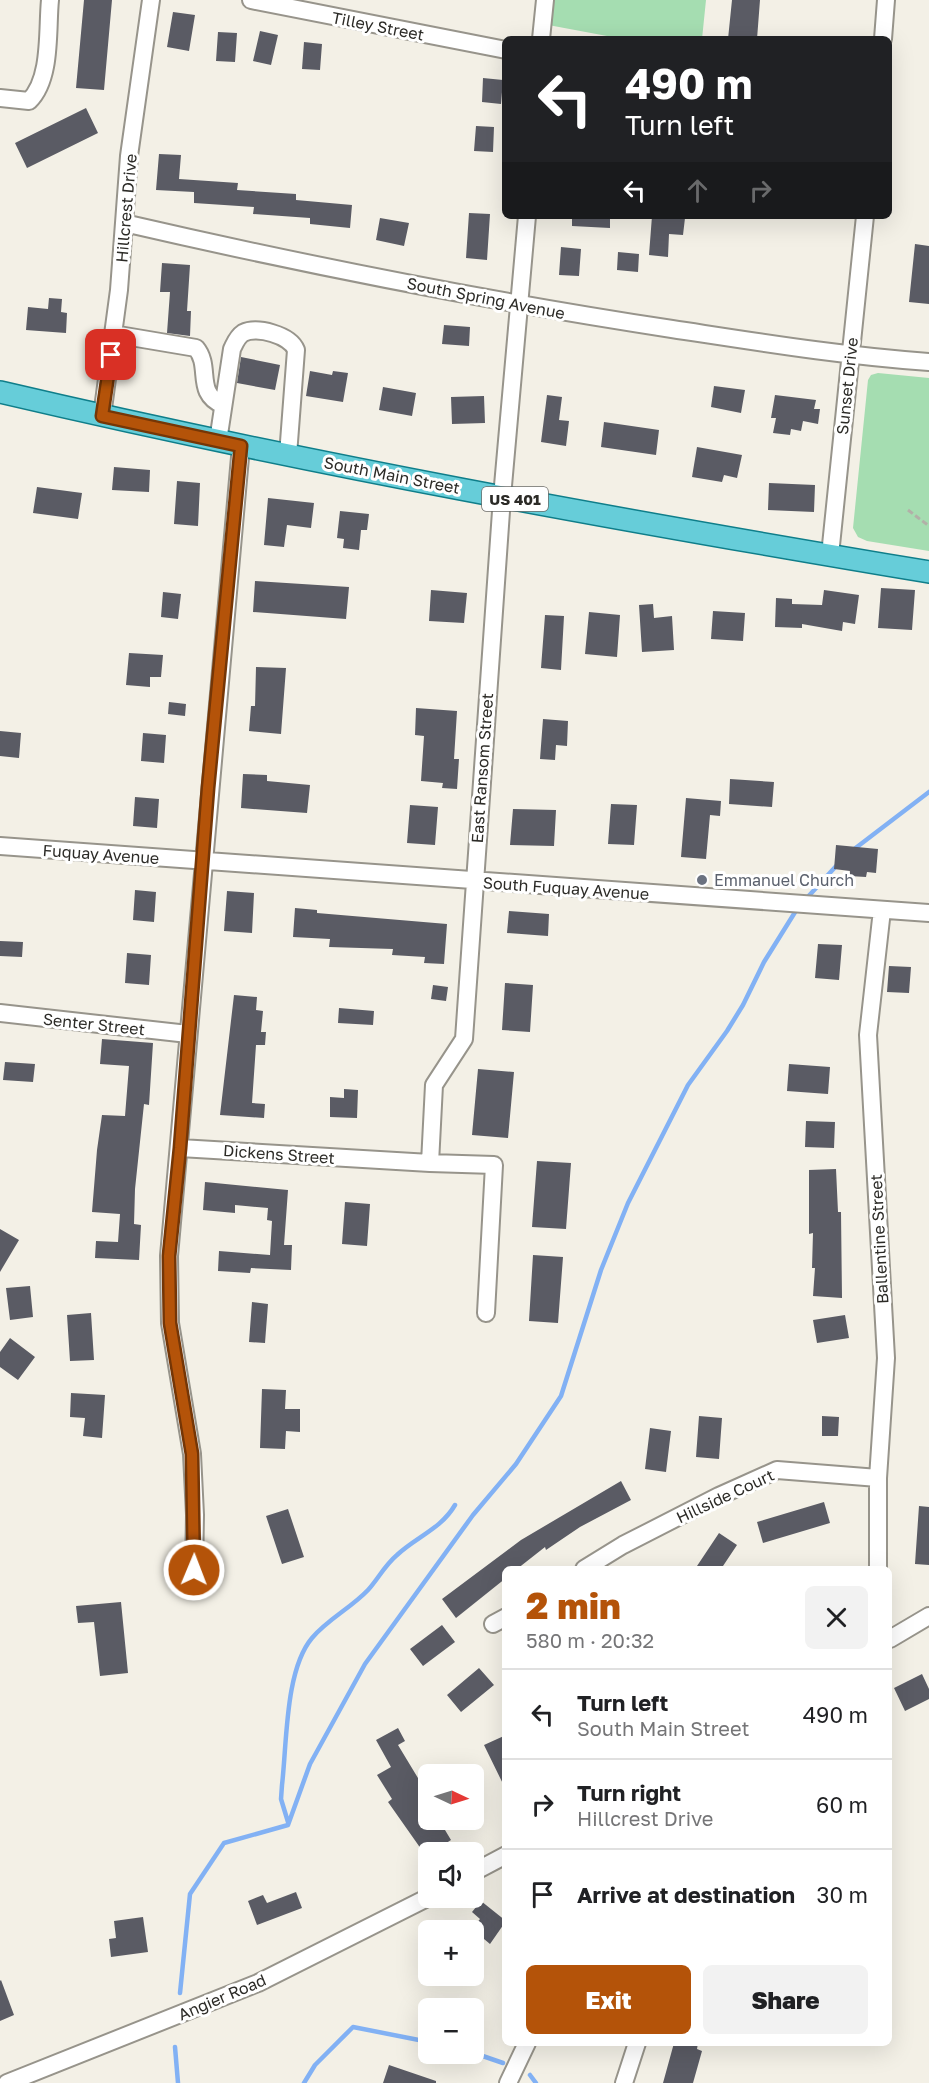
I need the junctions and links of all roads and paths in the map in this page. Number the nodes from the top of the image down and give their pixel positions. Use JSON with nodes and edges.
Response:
{"nodes":[{"id":1,"x":50,"y":0,"type":"edge"},
{"id":2,"x":151,"y":0,"type":"edge"},
{"id":3,"x":251,"y":0,"type":"edge"},
{"id":4,"x":545,"y":0,"type":"edge"},
{"id":5,"x":886,"y":0,"type":"edge"},
{"id":6,"x":542,"y":36,"type":"edge"},
{"id":7,"x":883,"y":36,"type":"edge"},
{"id":8,"x":502,"y":49,"type":"edge"},
{"id":9,"x":0,"y":98,"type":"edge"},
{"id":10,"x":527,"y":219,"type":"edge"},
{"id":11,"x":865,"y":219,"type":"edge"},
{"id":12,"x":124,"y":223,"type":"junction"},
{"id":13,"x":520,"y":306,"type":"junction"},
{"id":14,"x":114,"y":334,"type":"junction"},
{"id":15,"x":851,"y":356,"type":"junction"},
{"id":16,"x":929,"y":362,"type":"edge"},
{"id":17,"x":0,"y":392,"type":"edge"},
{"id":18,"x":223,"y":405,"type":"junction"},
{"id":19,"x":102,"y":416,"type":"junction"},
{"id":20,"x":218,"y":441,"type":"junction"},
{"id":21,"x":241,"y":446,"type":"junction"},
{"id":22,"x":288,"y":455,"type":"junction"},
{"id":23,"x":502,"y":497,"type":"junction"},
{"id":24,"x":908,"y":510,"type":"dead end"},
{"id":25,"x":929,"y":526,"type":"edge"},
{"id":26,"x":830,"y":555,"type":"junction"},
{"id":27,"x":929,"y":572,"type":"edge"},
{"id":28,"x":0,"y":846,"type":"edge"},
{"id":29,"x":203,"y":862,"type":"junction"},
{"id":30,"x":474,"y":882,"type":"junction"},
{"id":31,"x":882,"y":910,"type":"junction"},
{"id":32,"x":929,"y":913,"type":"edge"},
{"id":33,"x":0,"y":1013,"type":"edge"},
{"id":34,"x":188,"y":1034,"type":"junction"},
{"id":35,"x":180,"y":1148,"type":"junction"},
{"id":36,"x":430,"y":1163,"type":"junction"},
{"id":37,"x":486,"y":1313,"type":"dead end"},
{"id":38,"x":878,"y":1478,"type":"junction"},
{"id":39,"x":589,"y":1566,"type":"edge"},
{"id":40,"x":878,"y":1566,"type":"edge"},
{"id":41,"x":194,"y":1570,"type":"dead end"},
{"id":42,"x":929,"y":1616,"type":"edge"},
{"id":43,"x":892,"y":1638,"type":"edge"},
{"id":44,"x":502,"y":1857,"type":"edge"},
{"id":45,"x":484,"y":1867,"type":"edge"},
{"id":46,"x":418,"y":1903,"type":"edge"},
{"id":47,"x":526,"y":2046,"type":"edge"},
{"id":48,"x":636,"y":2046,"type":"edge"},
{"id":49,"x":7,"y":2083,"type":"edge"},
{"id":50,"x":508,"y":2083,"type":"edge"},
{"id":51,"x":624,"y":2083,"type":"edge"}],
"edges":[{"from":1,"to":9,"type":"street"},
{"from":2,"to":12,"type":"street","name":"Hillcrest Drive"},
{"from":3,"to":8,"type":"street","name":"Tilley Street"},
{"from":4,"to":6,"type":"street"},
{"from":5,"to":7,"type":"street"},
{"from":10,"to":13,"type":"street","name":"East Ransom Street"},
{"from":11,"to":15,"type":"street","name":"Sunset Drive"},
{"from":12,"to":13,"type":"street","name":"South Spring Avenue"},
{"from":12,"to":14,"type":"street","name":"Hillcrest Drive"},
{"from":13,"to":15,"type":"street","name":"South Spring Avenue"},
{"from":13,"to":23,"type":"street","name":"East Ransom Street"},
{"from":14,"to":18,"type":"street"},
{"from":14,"to":19,"type":"street","name":"Hillcrest Drive"},
{"from":15,"to":16,"type":"street","name":"South Spring Avenue"},
{"from":15,"to":26,"type":"street","name":"Sunset Drive"},
{"from":17,"to":19,"type":"main road","name":"South Main Street","number":"US 401"},
{"from":18,"to":20,"type":"street"},
{"from":18,"to":22,"type":"street"},
{"from":19,"to":20,"type":"main road","name":"South Main Street","number":"US 401"},
{"from":20,"to":21,"type":"main road","name":"South Main Street","number":"US 401"},
{"from":21,"to":22,"type":"main road","name":"South Main Street","number":"US 401"},
{"from":21,"to":29,"type":"street"},
{"from":22,"to":23,"type":"main road","name":"South Main Street","number":"US 401"},
{"from":23,"to":26,"type":"main road","name":"South Main Street","number":"US 401"},
{"from":23,"to":30,"type":"street","name":"East Ransom Street"},
{"from":24,"to":25,"type":"path"},
{"from":26,"to":27,"type":"main road","name":"South Main Street","number":"US 401"},
{"from":28,"to":29,"type":"street","name":"Fuquay Avenue"},
{"from":29,"to":30,"type":"street","name":"South Fuquay Avenue"},
{"from":29,"to":34,"type":"street"},
{"from":30,"to":31,"type":"street","name":"South Fuquay Avenue"},
{"from":30,"to":36,"type":"street","name":"East Ransom Street"},
{"from":31,"to":32,"type":"street","name":"South Fuquay Avenue"},
{"from":31,"to":38,"type":"street","name":"Ballentine Street"},
{"from":33,"to":34,"type":"street","name":"Senter Street"},
{"from":34,"to":35,"type":"street"},
{"from":35,"to":36,"type":"street","name":"Dickens Street"},
{"from":35,"to":41,"type":"street"},
{"from":36,"to":37,"type":"street","name":"Dickens Street"},
{"from":38,"to":39,"type":"street","name":"Hillside Court"},
{"from":38,"to":40,"type":"street","name":"Ballentine Street"},
{"from":42,"to":43,"type":"street"},
{"from":44,"to":45,"type":"street"},
{"from":46,"to":49,"type":"street","name":"Angier Road"},
{"from":47,"to":50,"type":"street"},
{"from":48,"to":51,"type":"street"}]}
